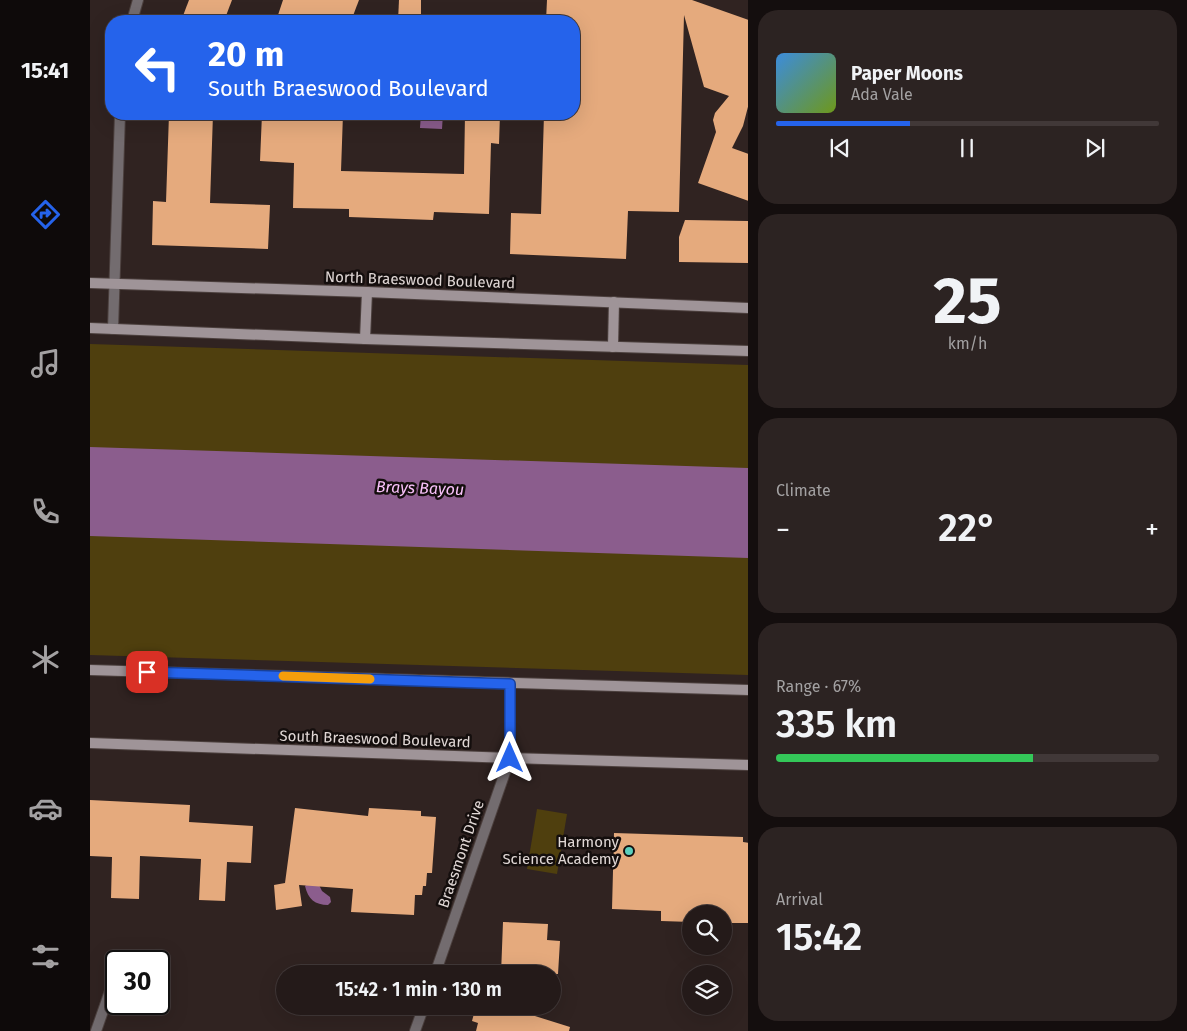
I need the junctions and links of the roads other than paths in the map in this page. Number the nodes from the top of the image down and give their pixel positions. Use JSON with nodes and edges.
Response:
{"nodes":[{"id":1,"x":138,"y":0,"type":"edge"},
{"id":2,"x":134,"y":15,"type":"edge"},
{"id":3,"x":120,"y":120,"type":"edge"},
{"id":4,"x":90,"y":283,"type":"edge"},
{"id":5,"x":114,"y":284,"type":"junction"},
{"id":6,"x":367,"y":292,"type":"junction"},
{"id":7,"x":614,"y":302,"type":"junction"},
{"id":8,"x":748,"y":308,"type":"edge"},
{"id":9,"x":90,"y":328,"type":"edge"},
{"id":10,"x":113,"y":329,"type":"junction"},
{"id":11,"x":365,"y":339,"type":"junction"},
{"id":12,"x":614,"y":346,"type":"junction"},
{"id":13,"x":748,"y":351,"type":"edge"},
{"id":14,"x":90,"y":670,"type":"edge"},
{"id":15,"x":510,"y":684,"type":"junction"},
{"id":16,"x":748,"y":690,"type":"edge"},
{"id":17,"x":90,"y":744,"type":"edge"},
{"id":18,"x":510,"y":758,"type":"junction"},
{"id":19,"x":748,"y":765,"type":"edge"},
{"id":20,"x":438,"y":965,"type":"edge"},
{"id":21,"x":105,"y":1005,"type":"edge"},
{"id":22,"x":421,"y":1015,"type":"edge"},
{"id":23,"x":96,"y":1031,"type":"edge"},
{"id":24,"x":415,"y":1031,"type":"edge"}],
"edges":[{"from":1,"to":2,"type":"street"},
{"from":3,"to":5,"type":"street"},
{"from":4,"to":5,"type":"main road","name":"North Braeswood Boulevard"},
{"from":5,"to":6,"type":"main road","name":"North Braeswood Boulevard"},
{"from":5,"to":10,"type":"street"},
{"from":6,"to":7,"type":"main road","name":"North Braeswood Boulevard"},
{"from":6,"to":11,"type":"main road"},
{"from":7,"to":8,"type":"main road","name":"North Braeswood Boulevard"},
{"from":7,"to":12,"type":"main road"},
{"from":9,"to":10,"type":"main road"},
{"from":10,"to":11,"type":"main road"},
{"from":11,"to":12,"type":"main road"},
{"from":12,"to":13,"type":"main road"},
{"from":14,"to":15,"type":"main road"},
{"from":15,"to":16,"type":"main road"},
{"from":15,"to":18,"type":"street","name":"Braesmont Drive"},
{"from":17,"to":18,"type":"main road","name":"South Braeswood Boulevard"},
{"from":18,"to":19,"type":"main road","name":"South Braeswood Boulevard"},
{"from":18,"to":20,"type":"street","name":"Braesmont Drive"},
{"from":21,"to":23,"type":"street"},
{"from":22,"to":24,"type":"street"}]}
